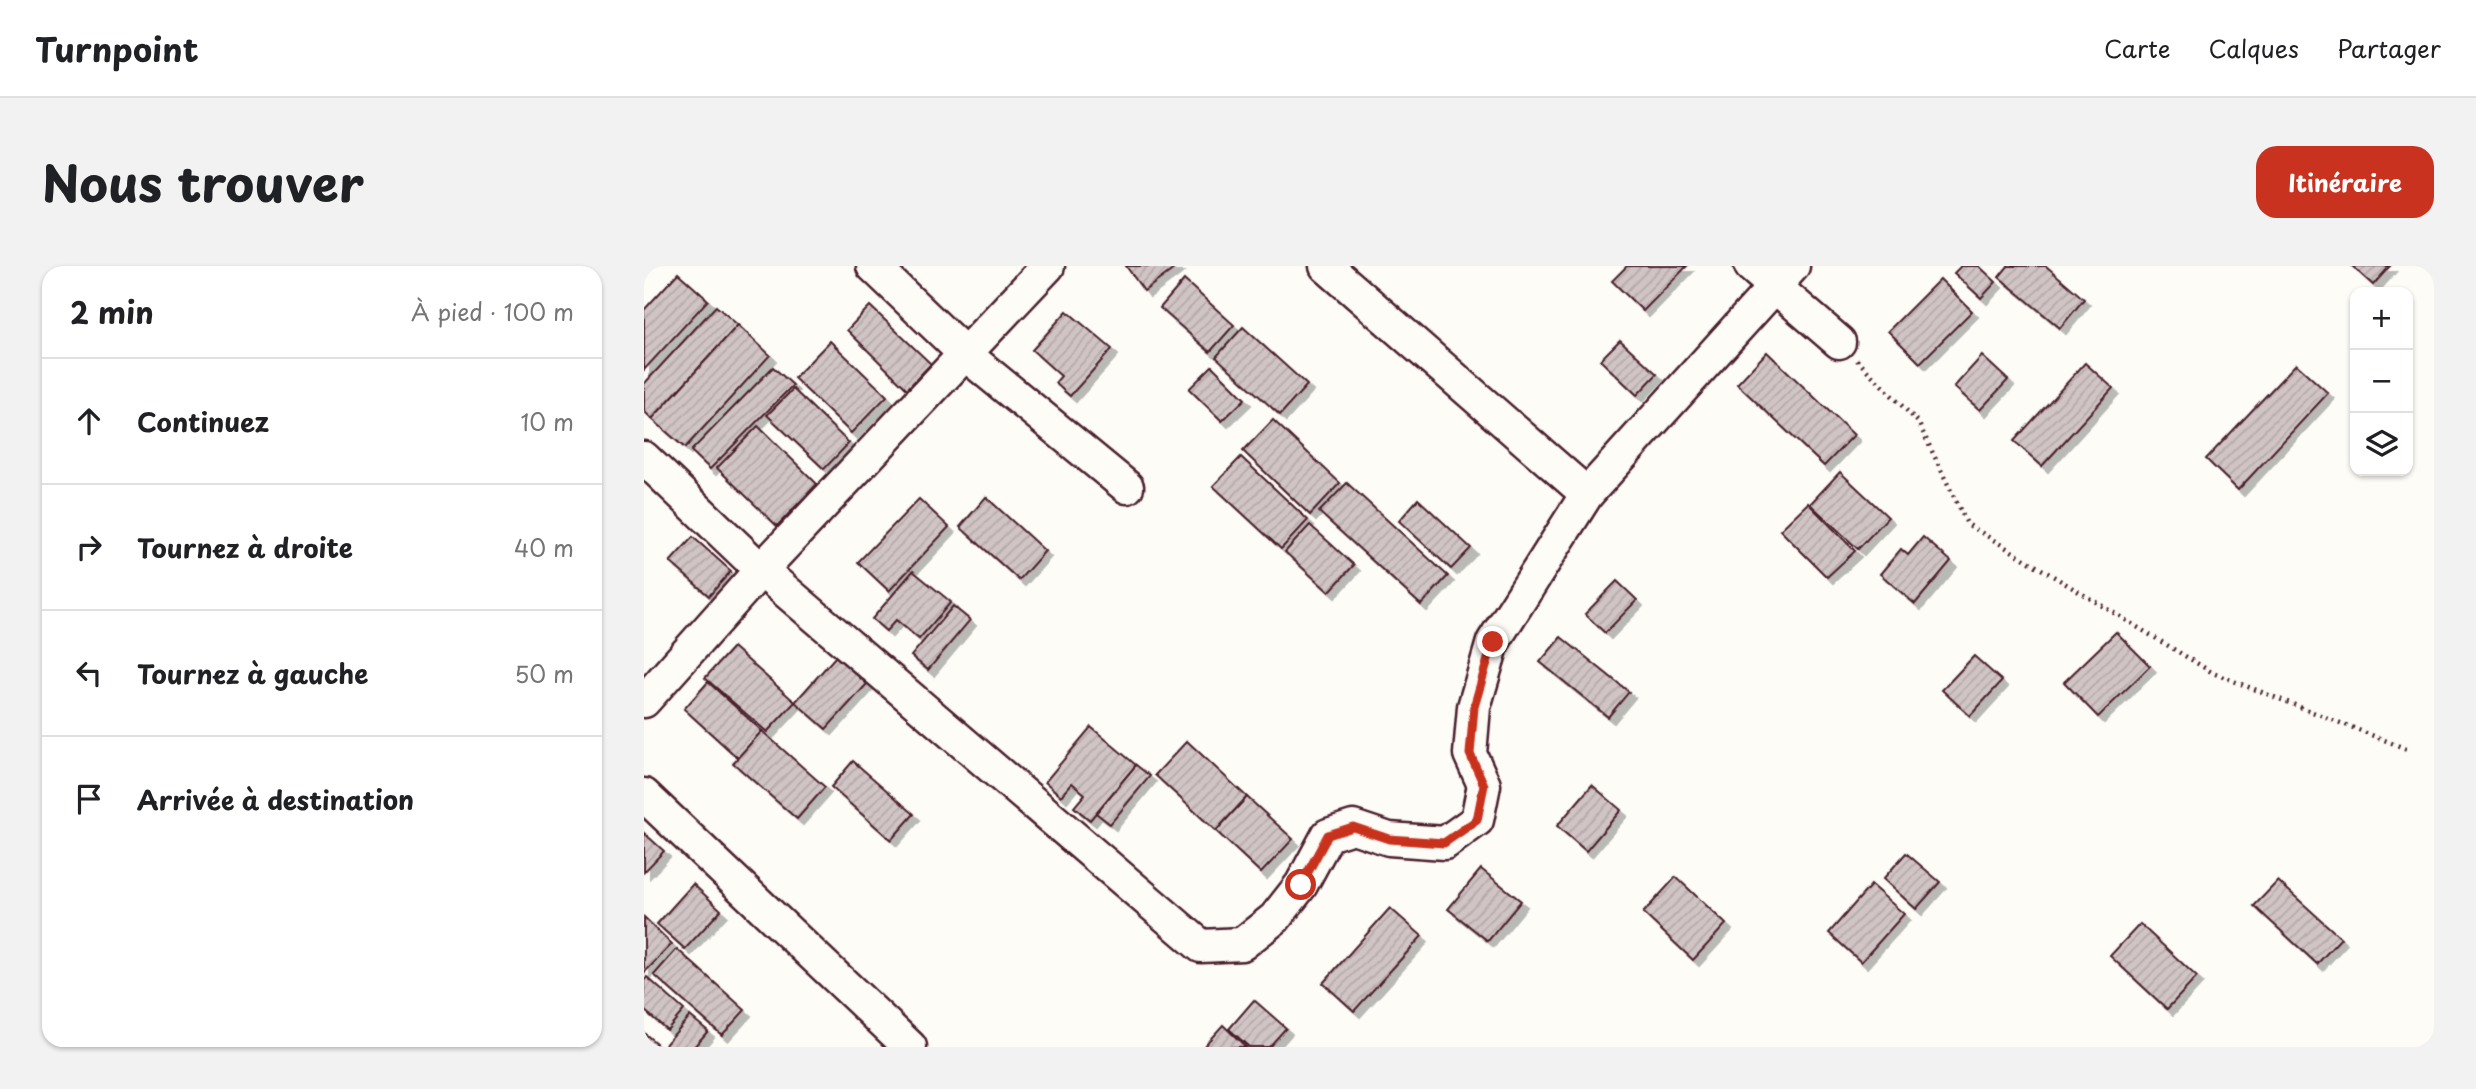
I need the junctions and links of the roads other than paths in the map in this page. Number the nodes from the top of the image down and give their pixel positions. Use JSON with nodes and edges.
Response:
{"nodes":[{"id":1,"x":873,"y":266,"type":"edge"},
{"id":2,"x":1048,"y":266,"type":"edge"},
{"id":3,"x":1326,"y":266,"type":"edge"},
{"id":4,"x":1751,"y":266,"type":"edge"},
{"id":5,"x":1784,"y":276,"type":"edge"},
{"id":6,"x":1839,"y":341,"type":"road end"},
{"id":7,"x":965,"y":354,"type":"junction"},
{"id":8,"x":644,"y":458,"type":"edge"},
{"id":9,"x":1126,"y":487,"type":"dead end"},
{"id":10,"x":1587,"y":494,"type":"junction"},
{"id":11,"x":761,"y":570,"type":"junction"},
{"id":12,"x":644,"y":701,"type":"edge"},
{"id":13,"x":644,"y":795,"type":"edge"},
{"id":14,"x":910,"y":1047,"type":"edge"}],
"edges":[{"from":1,"to":7,"type":"street"},
{"from":2,"to":7,"type":"street"},
{"from":3,"to":10,"type":"street"},
{"from":4,"to":5,"type":"street"},
{"from":5,"to":6,"type":"street"},
{"from":5,"to":10,"type":"street"},
{"from":7,"to":9,"type":"street"},
{"from":7,"to":11,"type":"street"},
{"from":8,"to":11,"type":"street"},
{"from":10,"to":11,"type":"street"},
{"from":11,"to":12,"type":"street"},
{"from":13,"to":14,"type":"street"}]}
